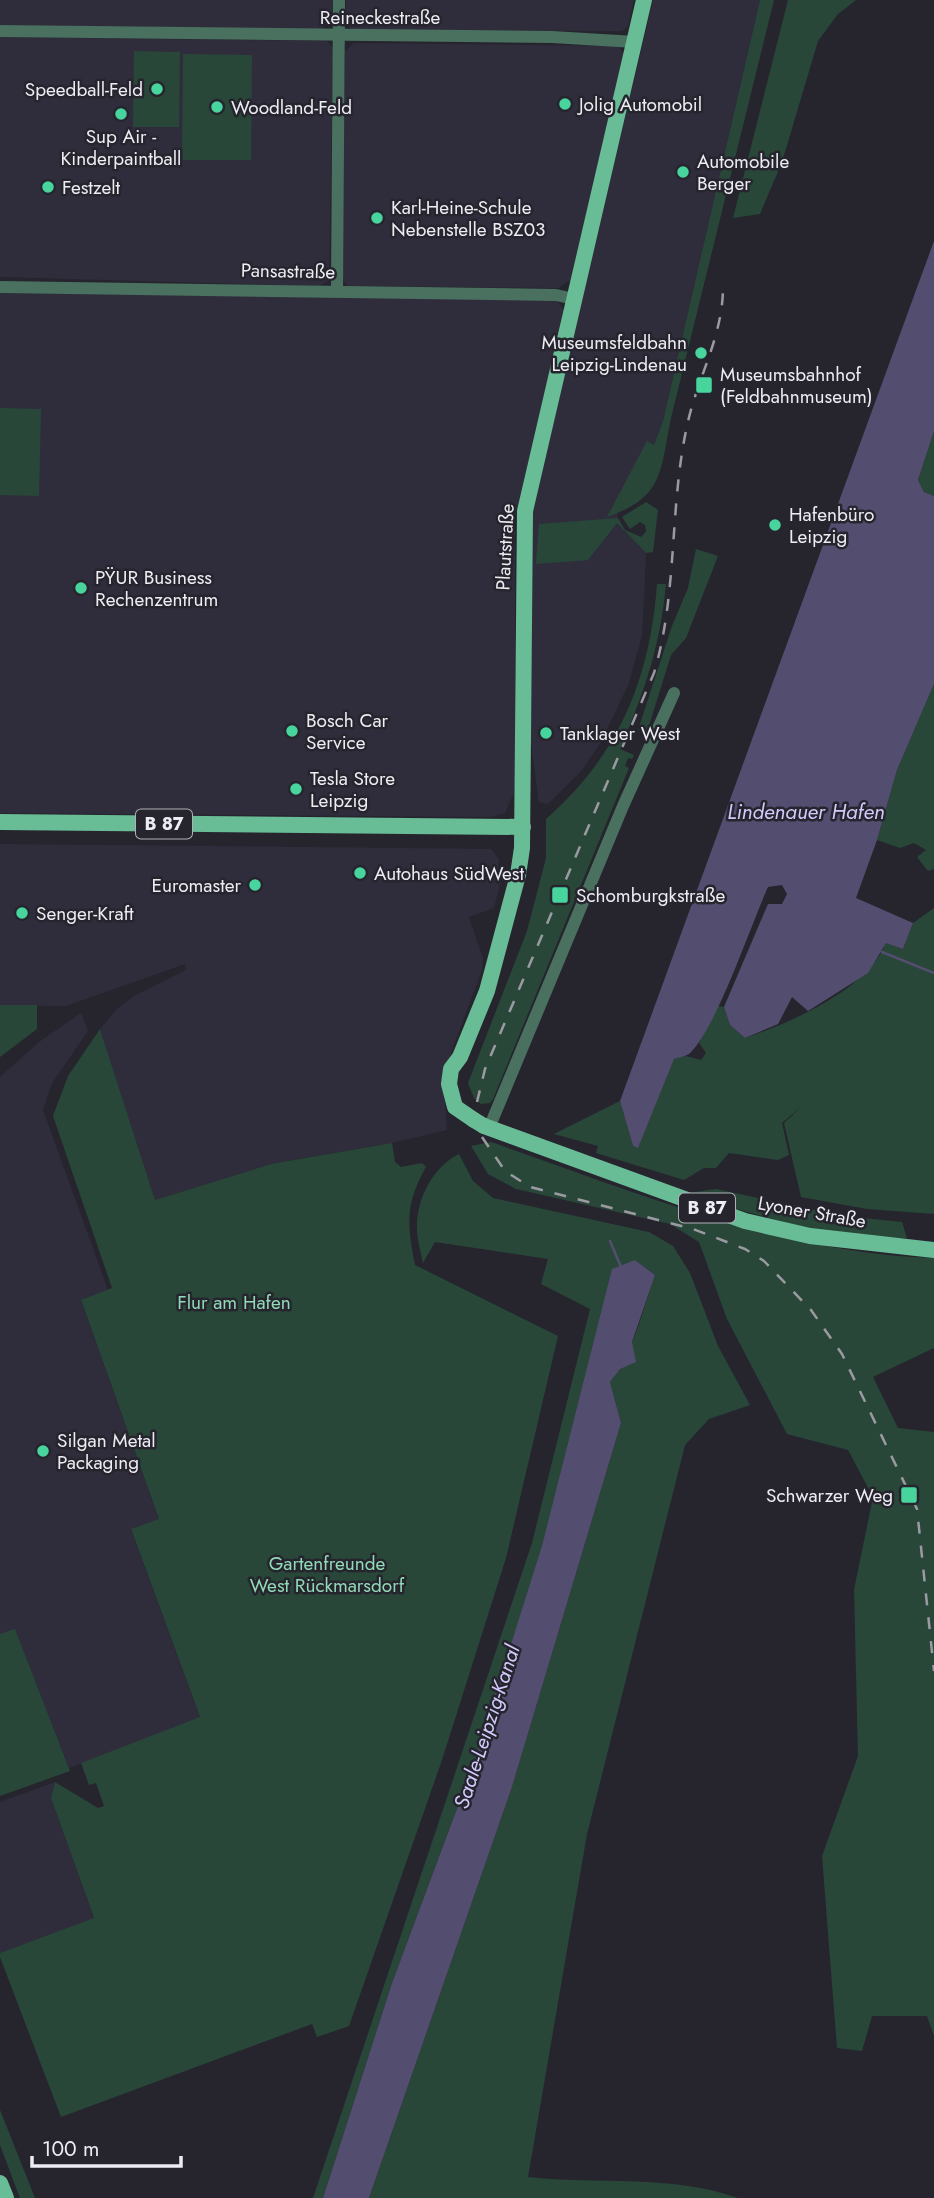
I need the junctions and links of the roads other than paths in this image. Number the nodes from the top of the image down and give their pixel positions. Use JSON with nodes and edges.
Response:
{"nodes":[{"id":1,"x":339,"y":0,"type":"edge"},
{"id":2,"x":644,"y":0,"type":"edge"},
{"id":3,"x":0,"y":31,"type":"edge"},
{"id":4,"x":339,"y":37,"type":"junction"},
{"id":5,"x":635,"y":42,"type":"junction"},
{"id":6,"x":0,"y":287,"type":"edge"},
{"id":7,"x":337,"y":291,"type":"junction"},
{"id":8,"x":574,"y":299,"type":"junction"},
{"id":9,"x":674,"y":693,"type":"dead end"},
{"id":10,"x":0,"y":822,"type":"edge"},
{"id":11,"x":523,"y":827,"type":"junction"},
{"id":12,"x":479,"y":1123,"type":"junction"},
{"id":13,"x":934,"y":1250,"type":"edge"},
{"id":14,"x":0,"y":2183,"type":"edge"},
{"id":15,"x":6,"y":2198,"type":"edge"}],
"edges":[{"from":1,"to":4,"type":"street"},
{"from":2,"to":5,"type":"main road","name":"Plautstraße"},
{"from":3,"to":4,"type":"street","name":"Reineckestraße"},
{"from":4,"to":5,"type":"street","name":"Reineckestraße"},
{"from":4,"to":7,"type":"street"},
{"from":5,"to":8,"type":"main road","name":"Plautstraße"},
{"from":6,"to":7,"type":"street","name":"Pansastraße"},
{"from":7,"to":8,"type":"street","name":"Pansastraße"},
{"from":8,"to":11,"type":"main road","name":"Plautstraße"},
{"from":9,"to":12,"type":"street"},
{"from":10,"to":11,"type":"main road","number":"B 87"},
{"from":11,"to":12,"type":"main road","name":"Plautstraße"},
{"from":12,"to":13,"type":"main road","name":"Lyoner Straße","number":"B 87"},
{"from":14,"to":15,"type":"main road"}]}
